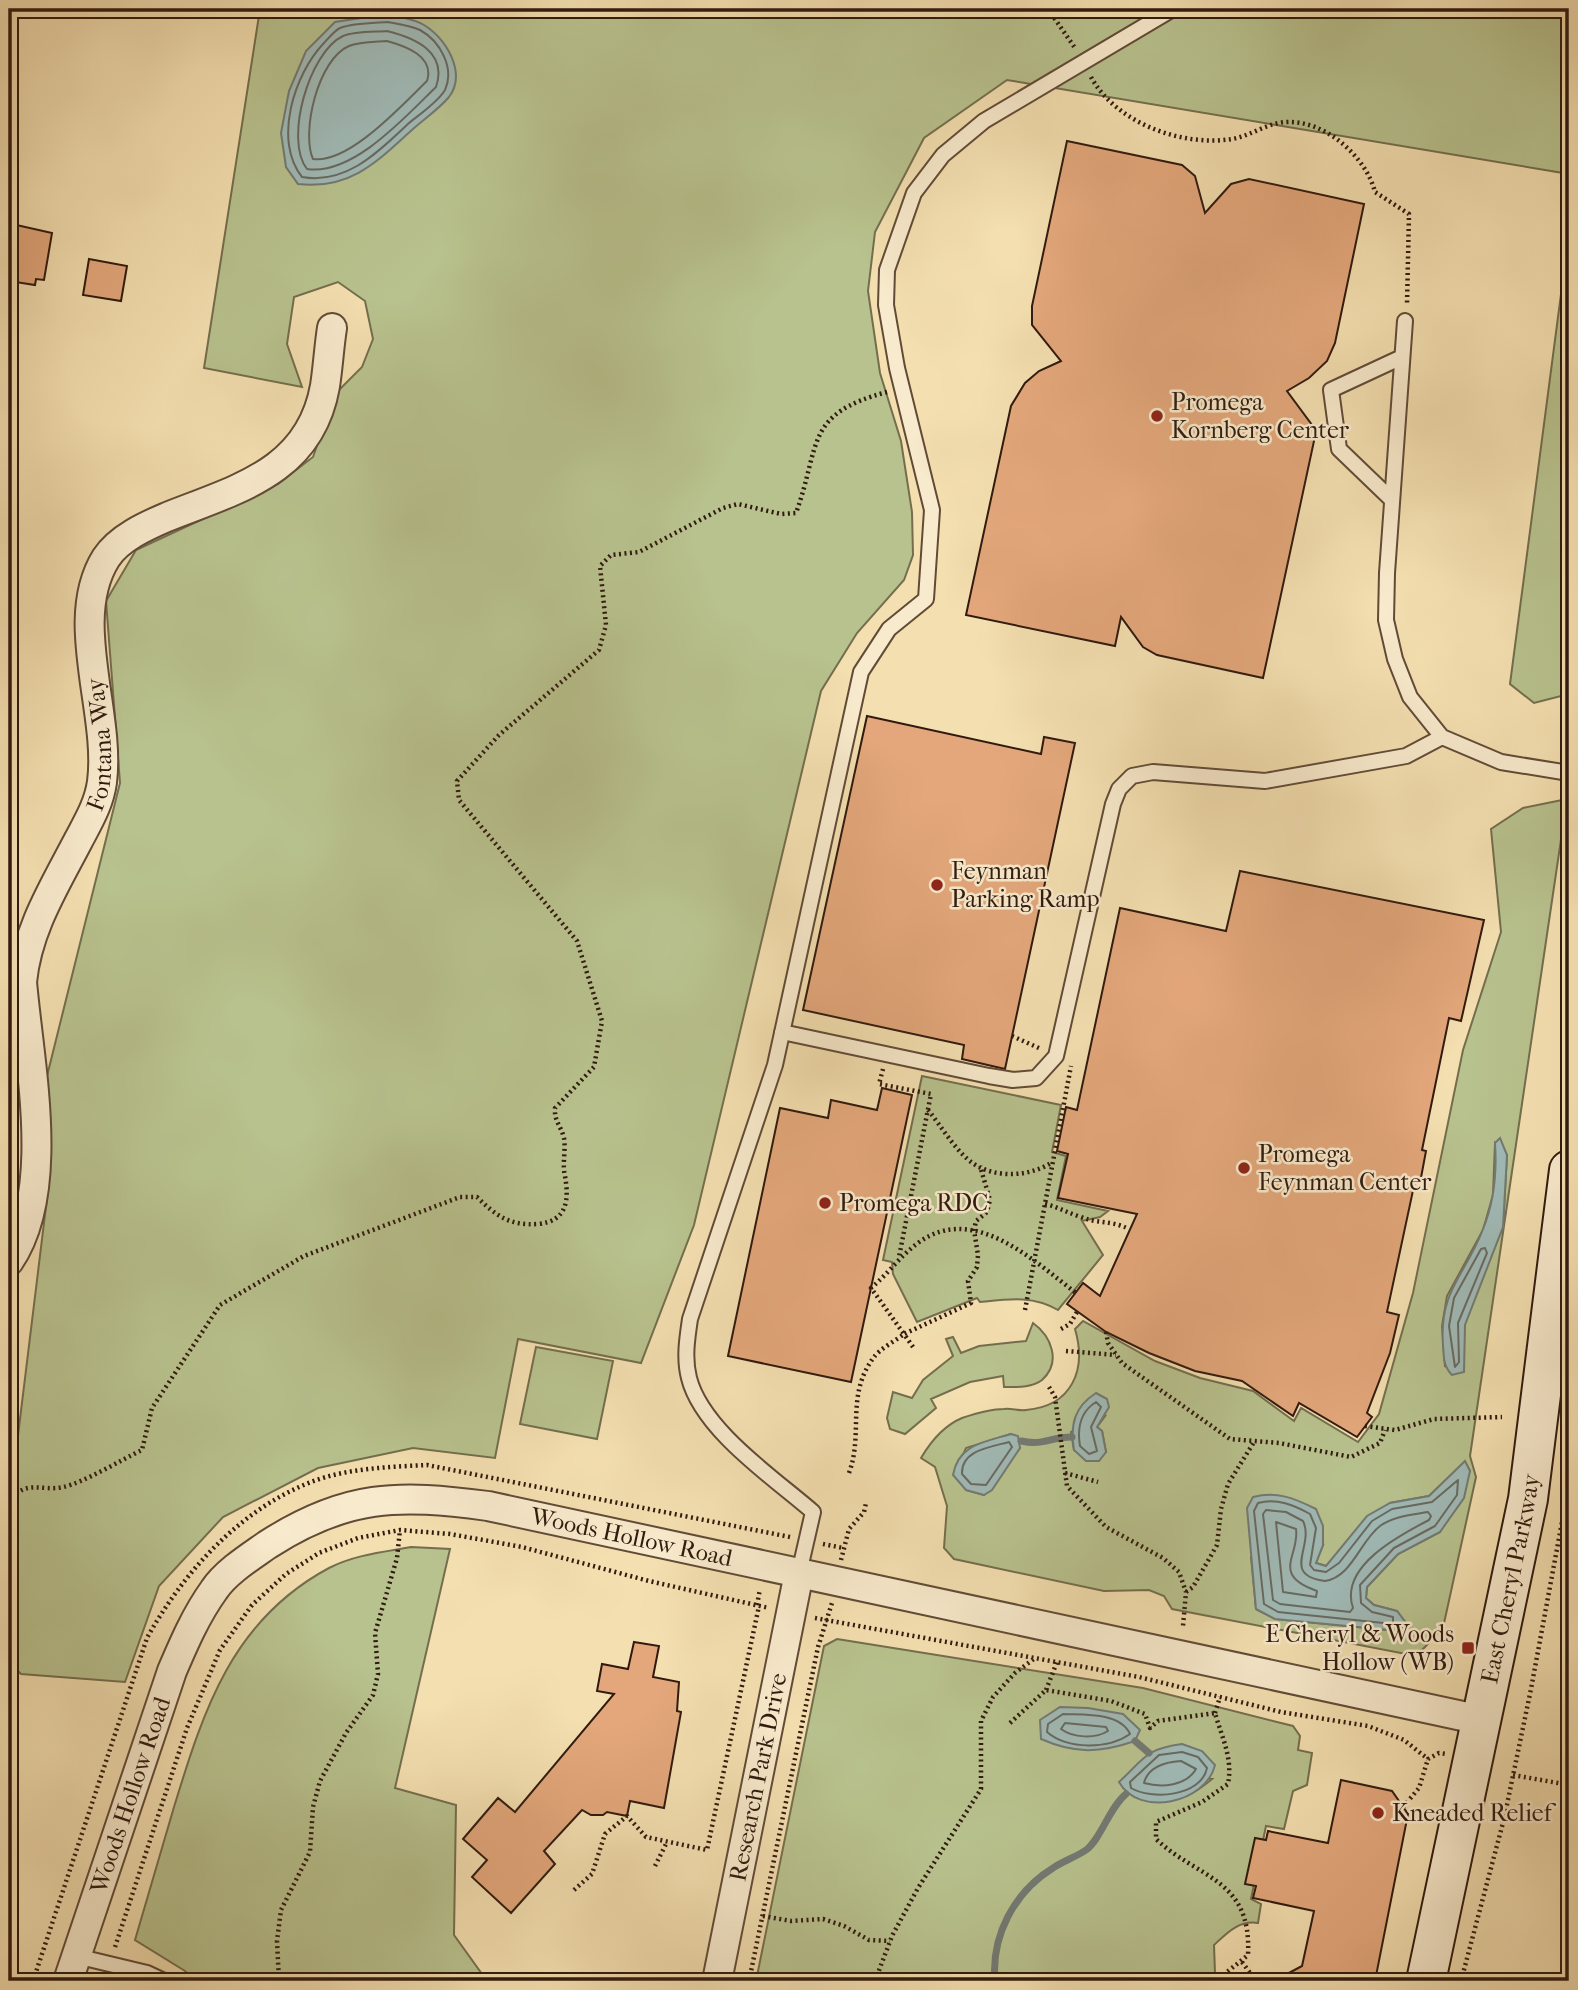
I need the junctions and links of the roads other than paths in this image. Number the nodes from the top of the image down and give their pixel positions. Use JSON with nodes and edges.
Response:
{"nodes":[{"id":1,"x":1173,"y":9,"type":"edge"},
{"id":2,"x":1405,"y":321,"type":"road end"},
{"id":3,"x":332,"y":328,"type":"dead end"},
{"id":4,"x":1402,"y":356,"type":"junction"},
{"id":5,"x":1392,"y":500,"type":"junction"},
{"id":6,"x":1442,"y":737,"type":"junction"},
{"id":7,"x":1569,"y":773,"type":"edge"},
{"id":8,"x":782,"y":1032,"type":"junction"},
{"id":9,"x":1569,"y":1170,"type":"edge"},
{"id":10,"x":9,"y":1261,"type":"edge"},
{"id":11,"x":799,"y":1573,"type":"junction"},
{"id":12,"x":1481,"y":1720,"type":"junction"},
{"id":13,"x":72,"y":1969,"type":"edge"},
{"id":14,"x":164,"y":1981,"type":"edge"},
{"id":15,"x":717,"y":1981,"type":"edge"},
{"id":16,"x":1426,"y":1981,"type":"edge"}],
"edges":[{"from":1,"to":8,"type":"lane"},
{"from":2,"to":4,"type":"lane"},
{"from":3,"to":10,"type":"street","name":"Fontana Way"},
{"from":4,"to":5,"type":"lane"},
{"from":4,"to":5,"type":"lane"},
{"from":5,"to":6,"type":"lane"},
{"from":6,"to":7,"type":"lane"},
{"from":6,"to":8,"type":"lane"},
{"from":8,"to":11,"type":"lane"},
{"from":9,"to":12,"type":"street","name":"East Cheryl Parkway"},
{"from":11,"to":12,"type":"street","name":"Woods Hollow Road"},
{"from":11,"to":13,"type":"street","name":"Woods Hollow Road"},
{"from":11,"to":15,"type":"street","name":"Research Park Drive"},
{"from":12,"to":16,"type":"street","name":"East Cheryl Parkway"},
{"from":13,"to":14,"type":"lane"}]}
